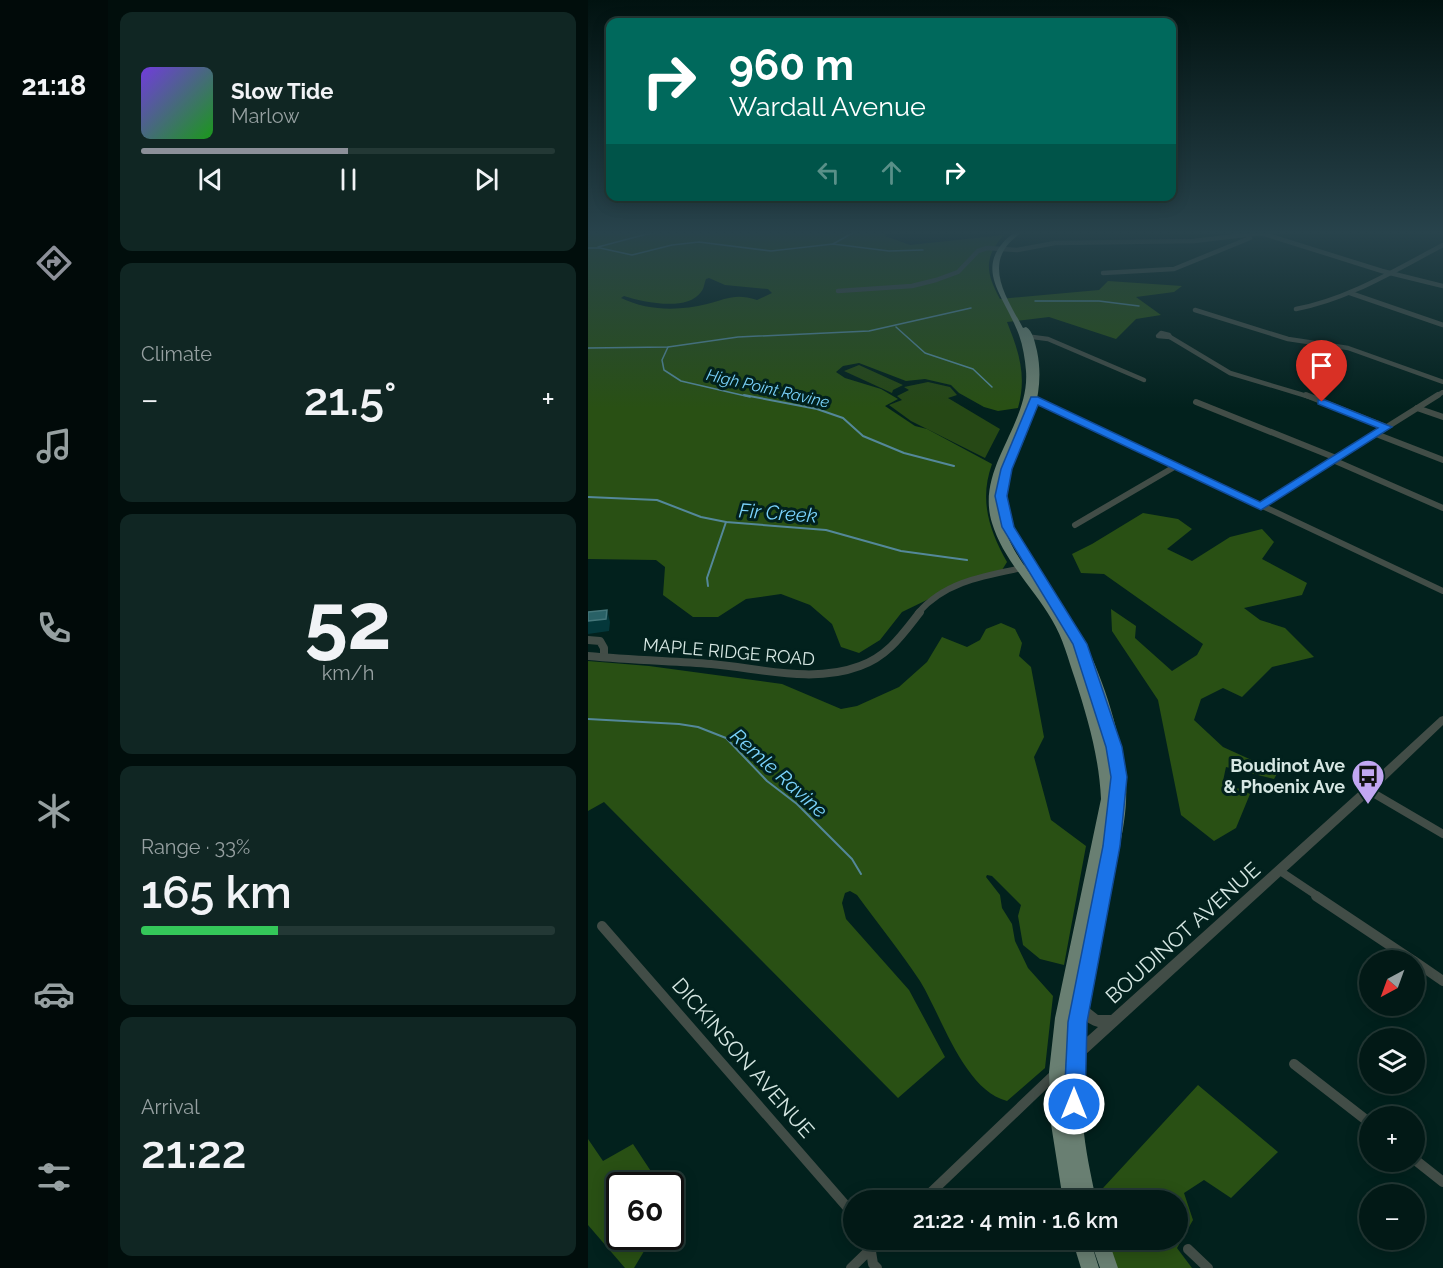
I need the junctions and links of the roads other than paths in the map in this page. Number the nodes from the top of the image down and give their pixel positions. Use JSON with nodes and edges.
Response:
{"nodes":[{"id":1,"x":846,"y":290,"type":"edge"},
{"id":2,"x":1003,"y":290,"type":"edge"},
{"id":3,"x":1355,"y":290,"type":"edge"},
{"id":4,"x":838,"y":291,"type":"dead end"},
{"id":5,"x":1350,"y":293,"type":"junction"},
{"id":6,"x":1296,"y":309,"type":"dead end"},
{"id":7,"x":1195,"y":310,"type":"dead end"},
{"id":8,"x":1443,"y":325,"type":"edge"},
{"id":9,"x":1026,"y":336,"type":"junction"},
{"id":10,"x":1170,"y":338,"type":"dead end"},
{"id":11,"x":1144,"y":380,"type":"dead end"},
{"id":12,"x":1443,"y":382,"type":"edge"},
{"id":13,"x":1443,"y":392,"type":"edge"},
{"id":14,"x":1031,"y":398,"type":"junction"},
{"id":15,"x":1196,"y":402,"type":"dead end"},
{"id":16,"x":1417,"y":408,"type":"junction"},
{"id":17,"x":1443,"y":417,"type":"edge"},
{"id":18,"x":1386,"y":427,"type":"junction"},
{"id":19,"x":1376,"y":434,"type":"junction"},
{"id":20,"x":1334,"y":459,"type":"junction"},
{"id":21,"x":1443,"y":460,"type":"edge"},
{"id":22,"x":1176,"y":466,"type":"junction"},
{"id":23,"x":1261,"y":506,"type":"junction"},
{"id":24,"x":1443,"y":508,"type":"edge"},
{"id":25,"x":1075,"y":525,"type":"dead end"},
{"id":26,"x":1027,"y":568,"type":"junction"},
{"id":27,"x":1443,"y":591,"type":"edge"},
{"id":28,"x":588,"y":639,"type":"edge"},
{"id":29,"x":588,"y":656,"type":"edge"},
{"id":30,"x":604,"y":657,"type":"junction"},
{"id":31,"x":1443,"y":719,"type":"edge"},
{"id":32,"x":1368,"y":790,"type":"junction"},
{"id":33,"x":1443,"y":834,"type":"edge"},
{"id":34,"x":1102,"y":861,"type":"junction"},
{"id":35,"x":1280,"y":871,"type":"junction"},
{"id":36,"x":602,"y":926,"type":"dead end"},
{"id":37,"x":1397,"y":950,"type":"edge"},
{"id":38,"x":1425,"y":969,"type":"edge"},
{"id":39,"x":1443,"y":981,"type":"edge"},
{"id":40,"x":1080,"y":1008,"type":"junction"},
{"id":41,"x":1116,"y":1020,"type":"junction"},
{"id":42,"x":1076,"y":1056,"type":"junction"},
{"id":43,"x":1294,"y":1064,"type":"dead end"},
{"id":44,"x":1057,"y":1072,"type":"junction"},
{"id":45,"x":1359,"y":1115,"type":"edge"},
{"id":46,"x":1425,"y":1168,"type":"edge"},
{"id":47,"x":1443,"y":1182,"type":"edge"},
{"id":48,"x":933,"y":1190,"type":"edge"},
{"id":49,"x":1069,"y":1190,"type":"edge"},
{"id":50,"x":1086,"y":1190,"type":"edge"},
{"id":51,"x":843,"y":1202,"type":"edge"},
{"id":52,"x":865,"y":1250,"type":"edge"},
{"id":53,"x":871,"y":1250,"type":"edge"},
{"id":54,"x":1084,"y":1250,"type":"edge"},
{"id":55,"x":1103,"y":1250,"type":"edge"},
{"id":56,"x":1188,"y":1250,"type":"dead end"},
{"id":57,"x":851,"y":1268,"type":"edge"},
{"id":58,"x":877,"y":1268,"type":"edge"},
{"id":59,"x":1090,"y":1268,"type":"edge"},
{"id":60,"x":1109,"y":1268,"type":"edge"},
{"id":61,"x":1208,"y":1268,"type":"edge"}],
"edges":[{"from":1,"to":4,"type":"street"},
{"from":2,"to":9,"type":"main road"},
{"from":3,"to":5,"type":"street"},
{"from":5,"to":6,"type":"street"},
{"from":5,"to":8,"type":"street"},
{"from":7,"to":12,"type":"street"},
{"from":9,"to":11,"type":"street"},
{"from":9,"to":14,"type":"main road"},
{"from":10,"to":18,"type":"street"},
{"from":13,"to":16,"type":"street"},
{"from":14,"to":22,"type":"street"},
{"from":14,"to":26,"type":"main road"},
{"from":15,"to":20,"type":"street"},
{"from":16,"to":17,"type":"street"},
{"from":16,"to":18,"type":"street"},
{"from":18,"to":19,"type":"street"},
{"from":19,"to":20,"type":"street"},
{"from":19,"to":21,"type":"street"},
{"from":20,"to":23,"type":"street"},
{"from":20,"to":24,"type":"street"},
{"from":22,"to":23,"type":"street"},
{"from":22,"to":25,"type":"street"},
{"from":23,"to":27,"type":"street"},
{"from":26,"to":30,"type":"street","name":"MAPLE RIDGE ROAD"},
{"from":26,"to":34,"type":"main road"},
{"from":28,"to":30,"type":"street"},
{"from":29,"to":30,"type":"street","name":"MAPLE RIDGE ROAD"},
{"from":31,"to":32,"type":"street","name":"BOUDINOT AVENUE"},
{"from":32,"to":33,"type":"street"},
{"from":32,"to":35,"type":"street","name":"BOUDINOT AVENUE"},
{"from":34,"to":40,"type":"main road"},
{"from":34,"to":44,"type":"main road"},
{"from":35,"to":37,"type":"street"},
{"from":35,"to":41,"type":"street","name":"BOUDINOT AVENUE"},
{"from":36,"to":51,"type":"street","name":"DICKINSON AVENUE"},
{"from":38,"to":39,"type":"street"},
{"from":40,"to":41,"type":"street"},
{"from":40,"to":42,"type":"main road"},
{"from":41,"to":42,"type":"street","name":"BOUDINOT AVENUE"},
{"from":42,"to":44,"type":"street","name":"BOUDINOT AVENUE"},
{"from":42,"to":50,"type":"main road"},
{"from":43,"to":45,"type":"street"},
{"from":44,"to":48,"type":"street","name":"BOUDINOT AVENUE"},
{"from":44,"to":49,"type":"main road"},
{"from":46,"to":47,"type":"street"},
{"from":52,"to":57,"type":"street"},
{"from":53,"to":58,"type":"street"},
{"from":54,"to":59,"type":"main road"},
{"from":55,"to":60,"type":"main road"},
{"from":56,"to":61,"type":"street"}]}
